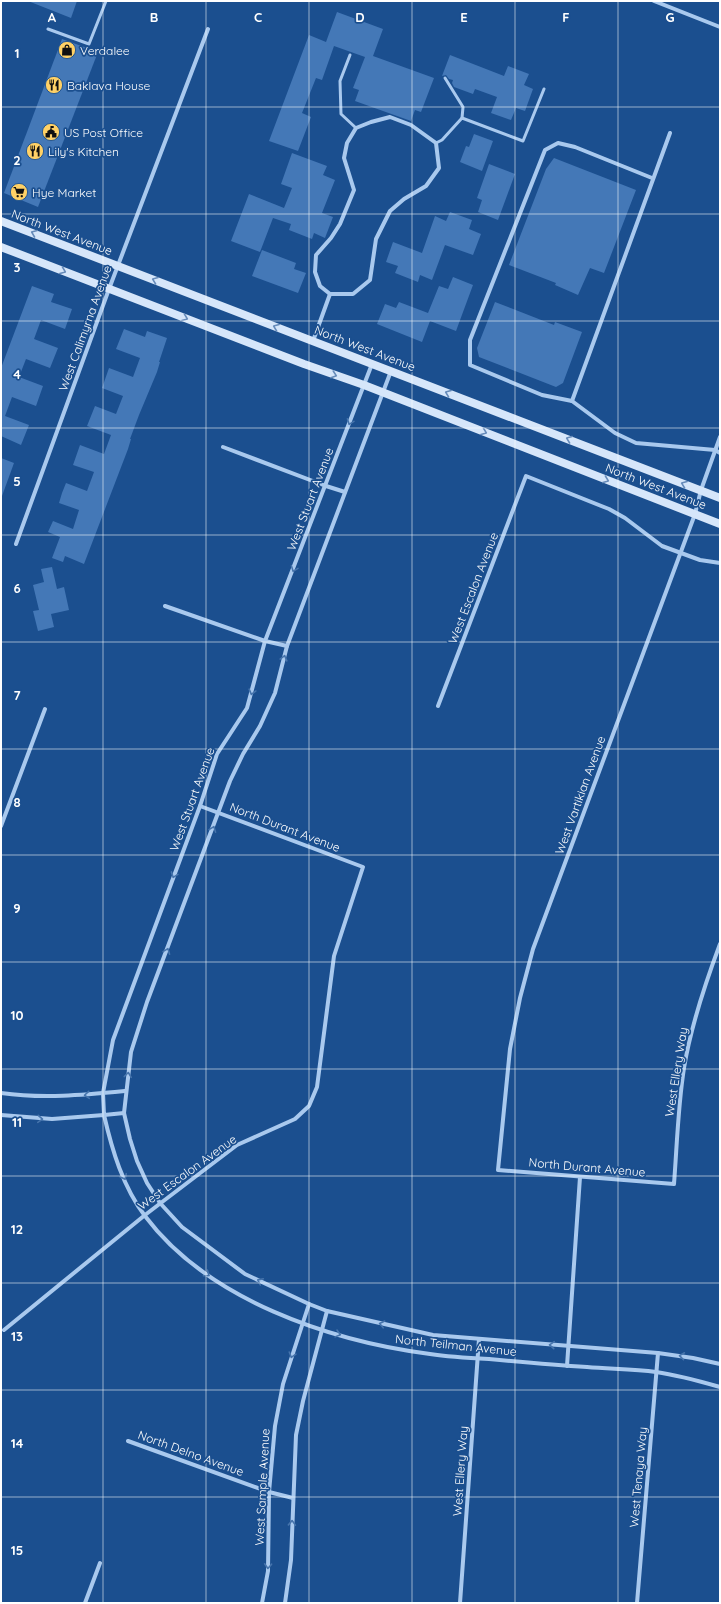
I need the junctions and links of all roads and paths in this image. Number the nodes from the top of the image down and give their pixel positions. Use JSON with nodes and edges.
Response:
{"nodes":[{"id":1,"x":106,"y":1,"type":"edge"},
{"id":2,"x":654,"y":1,"type":"edge"},
{"id":3,"x":720,"y":27,"type":"edge"},
{"id":4,"x":48,"y":28,"type":"dead end"},
{"id":5,"x":208,"y":29,"type":"dead end"},
{"id":6,"x":350,"y":55,"type":"dead end"},
{"id":7,"x":445,"y":78,"type":"dead end"},
{"id":8,"x":544,"y":89,"type":"dead end"},
{"id":9,"x":462,"y":118,"type":"junction"},
{"id":10,"x":356,"y":128,"type":"junction"},
{"id":11,"x":670,"y":133,"type":"dead end"},
{"id":12,"x":436,"y":143,"type":"junction"},
{"id":13,"x":652,"y":178,"type":"junction"},
{"id":14,"x":1,"y":221,"type":"edge"},
{"id":15,"x":1,"y":247,"type":"edge"},
{"id":16,"x":118,"y":266,"type":"junction"},
{"id":17,"x":109,"y":290,"type":"junction"},
{"id":18,"x":330,"y":294,"type":"junction"},
{"id":19,"x":313,"y":341,"type":"junction"},
{"id":20,"x":372,"y":363,"type":"junction"},
{"id":21,"x":391,"y":371,"type":"junction"},
{"id":22,"x":364,"y":385,"type":"junction"},
{"id":23,"x":383,"y":392,"type":"junction"},
{"id":24,"x":572,"y":401,"type":"junction"},
{"id":25,"x":720,"y":437,"type":"edge"},
{"id":26,"x":223,"y":447,"type":"dead end"},
{"id":27,"x":716,"y":450,"type":"junction"},
{"id":28,"x":720,"y":453,"type":"edge"},
{"id":29,"x":326,"y":486,"type":"junction"},
{"id":30,"x":701,"y":490,"type":"junction"},
{"id":31,"x":345,"y":492,"type":"junction"},
{"id":32,"x":720,"y":498,"type":"edge"},
{"id":33,"x":695,"y":514,"type":"junction"},
{"id":34,"x":720,"y":524,"type":"edge"},
{"id":35,"x":16,"y":544,"type":"dead end"},
{"id":36,"x":681,"y":554,"type":"junction"},
{"id":37,"x":720,"y":563,"type":"edge"},
{"id":38,"x":165,"y":606,"type":"dead end"},
{"id":39,"x":266,"y":641,"type":"junction"},
{"id":40,"x":287,"y":646,"type":"junction"},
{"id":41,"x":438,"y":706,"type":"dead end"},
{"id":42,"x":45,"y":710,"type":"dead end"},
{"id":43,"x":200,"y":806,"type":"junction"},
{"id":44,"x":219,"y":813,"type":"junction"},
{"id":45,"x":1,"y":826,"type":"edge"},
{"id":46,"x":363,"y":867,"type":"joint"},
{"id":47,"x":720,"y":944,"type":"edge"},
{"id":48,"x":126,"y":1091,"type":"junction"},
{"id":49,"x":103,"y":1093,"type":"junction"},
{"id":50,"x":1,"y":1094,"type":"edge"},
{"id":51,"x":124,"y":1113,"type":"junction"},
{"id":52,"x":1,"y":1115,"type":"edge"},
{"id":53,"x":104,"y":1115,"type":"junction"},
{"id":54,"x":498,"y":1170,"type":"joint"},
{"id":55,"x":580,"y":1177,"type":"junction"},
{"id":56,"x":674,"y":1184,"type":"joint"},
{"id":57,"x":160,"y":1203,"type":"junction"},
{"id":58,"x":144,"y":1215,"type":"junction"},
{"id":59,"x":309,"y":1304,"type":"junction"},
{"id":60,"x":327,"y":1311,"type":"junction"},
{"id":61,"x":302,"y":1323,"type":"junction"},
{"id":62,"x":4,"y":1330,"type":"dead end"},
{"id":63,"x":322,"y":1330,"type":"junction"},
{"id":64,"x":479,"y":1340,"type":"junction"},
{"id":65,"x":568,"y":1346,"type":"junction"},
{"id":66,"x":658,"y":1353,"type":"junction"},
{"id":67,"x":477,"y":1358,"type":"junction"},
{"id":68,"x":720,"y":1364,"type":"edge"},
{"id":69,"x":567,"y":1366,"type":"junction"},
{"id":70,"x":657,"y":1372,"type":"junction"},
{"id":71,"x":720,"y":1387,"type":"edge"},
{"id":72,"x":128,"y":1441,"type":"dead end"},
{"id":73,"x":269,"y":1492,"type":"junction"},
{"id":74,"x":293,"y":1498,"type":"junction"},
{"id":75,"x":100,"y":1563,"type":"dead end"},
{"id":76,"x":85,"y":1603,"type":"edge"},
{"id":77,"x":262,"y":1603,"type":"edge"},
{"id":78,"x":285,"y":1603,"type":"edge"},
{"id":79,"x":460,"y":1603,"type":"edge"},
{"id":80,"x":637,"y":1603,"type":"edge"}],
"edges":[{"from":1,"to":4,"type":"lane"},
{"from":2,"to":3,"type":"street"},
{"from":5,"to":16,"type":"street","name":"West Calimyrna Avenue"},
{"from":6,"to":10,"type":"lane"},
{"from":7,"to":9,"type":"lane"},
{"from":8,"to":9,"type":"lane"},
{"from":9,"to":12,"type":"lane"},
{"from":10,"to":12,"type":"street"},
{"from":10,"to":18,"type":"street"},
{"from":11,"to":13,"type":"street"},
{"from":12,"to":18,"type":"street"},
{"from":13,"to":24,"type":"street"},
{"from":13,"to":24,"type":"street"},
{"from":16,"to":14,"type":"main road","name":"North West Avenue","one_way":true},
{"from":15,"to":17,"type":"main road","name":"North West Avenue","one_way":true},
{"from":16,"to":17,"type":"street","name":"West Calimyrna Avenue"},
{"from":19,"to":16,"type":"main road","name":"North West Avenue","one_way":true},
{"from":17,"to":22,"type":"main road","name":"North West Avenue","one_way":true},
{"from":17,"to":35,"type":"street","name":"West Calimyrna Avenue"},
{"from":18,"to":19,"type":"street"},
{"from":19,"to":20,"type":"main road","name":"North West Avenue"},
{"from":20,"to":21,"type":"main road","name":"North West Avenue"},
{"from":20,"to":22,"type":"street","name":"West Stuart Avenue"},
{"from":21,"to":23,"type":"street"},
{"from":30,"to":21,"type":"main road","name":"North West Avenue","one_way":true},
{"from":22,"to":23,"type":"main road","name":"North West Avenue"},
{"from":22,"to":29,"type":"street","name":"West Stuart Avenue","one_way":true},
{"from":23,"to":31,"type":"street"},
{"from":23,"to":33,"type":"main road","name":"North West Avenue","one_way":true},
{"from":24,"to":27,"type":"street"},
{"from":25,"to":27,"type":"street","name":"West Vartikian Avenue"},
{"from":26,"to":29,"type":"street"},
{"from":27,"to":28,"type":"street"},
{"from":27,"to":30,"type":"street","name":"West Vartikian Avenue"},
{"from":29,"to":31,"type":"street"},
{"from":29,"to":39,"type":"street","name":"West Stuart Avenue","one_way":true},
{"from":30,"to":32,"type":"main road","name":"North West Avenue"},
{"from":30,"to":33,"type":"street","name":"West Vartikian Avenue"},
{"from":31,"to":40,"type":"street"},
{"from":33,"to":34,"type":"main road","name":"North West Avenue"},
{"from":33,"to":36,"type":"street","name":"West Vartikian Avenue"},
{"from":36,"to":37,"type":"street"},
{"from":36,"to":41,"type":"street","name":"West Escalon Avenue"},
{"from":36,"to":54,"type":"street","name":"West Vartikian Avenue"},
{"from":38,"to":39,"type":"street"},
{"from":39,"to":40,"type":"street"},
{"from":39,"to":43,"type":"street","name":"West Stuart Avenue","one_way":true},
{"from":44,"to":40,"type":"street","one_way":true},
{"from":42,"to":45,"type":"street"},
{"from":43,"to":44,"type":"street","name":"North Durant Avenue"},
{"from":43,"to":49,"type":"street","name":"West Stuart Avenue","one_way":true},
{"from":44,"to":46,"type":"street","name":"North Durant Avenue"},
{"from":48,"to":44,"type":"street","one_way":true},
{"from":46,"to":57,"type":"street","name":"West Escalon Avenue"},
{"from":47,"to":56,"type":"street","name":"West Ellery Way"},
{"from":48,"to":49,"type":"street"},
{"from":48,"to":51,"type":"street"},
{"from":49,"to":50,"type":"street","one_way":true},
{"from":49,"to":53,"type":"street","name":"West Stuart Avenue"},
{"from":51,"to":53,"type":"street"},
{"from":51,"to":57,"type":"street","name":"North Teilman Avenue"},
{"from":52,"to":53,"type":"street","one_way":true},
{"from":53,"to":58,"type":"street","name":"North Teilman Avenue","one_way":true},
{"from":54,"to":55,"type":"street","name":"North Durant Avenue"},
{"from":55,"to":56,"type":"street","name":"North Durant Avenue"},
{"from":55,"to":65,"type":"street"},
{"from":57,"to":58,"type":"street","name":"West Escalon Avenue"},
{"from":59,"to":57,"type":"street","name":"North Teilman Avenue","one_way":true},
{"from":58,"to":61,"type":"street","name":"North Teilman Avenue","one_way":true},
{"from":58,"to":62,"type":"street","name":"West Escalon Avenue"},
{"from":59,"to":60,"type":"street","name":"North Teilman Avenue"},
{"from":59,"to":61,"type":"street","name":"West Sample Avenue"},
{"from":60,"to":63,"type":"street"},
{"from":64,"to":60,"type":"street","name":"North Teilman Avenue","one_way":true},
{"from":61,"to":63,"type":"street","name":"North Teilman Avenue"},
{"from":61,"to":73,"type":"street","name":"West Sample Avenue","one_way":true},
{"from":63,"to":67,"type":"street","name":"North Teilman Avenue","one_way":true},
{"from":63,"to":74,"type":"street"},
{"from":65,"to":64,"type":"street","name":"North Teilman Avenue","one_way":true},
{"from":64,"to":67,"type":"street","name":"West Ellery Way"},
{"from":65,"to":66,"type":"street","name":"North Teilman Avenue"},
{"from":65,"to":69,"type":"street"},
{"from":68,"to":66,"type":"street","name":"North Teilman Avenue","one_way":true},
{"from":66,"to":70,"type":"street","name":"West Tenaya Way"},
{"from":67,"to":69,"type":"street","name":"North Teilman Avenue"},
{"from":67,"to":79,"type":"street","name":"West Ellery Way"},
{"from":69,"to":70,"type":"street","name":"North Teilman Avenue"},
{"from":70,"to":71,"type":"street","name":"North Teilman Avenue"},
{"from":70,"to":80,"type":"street","name":"West Tenaya Way"},
{"from":72,"to":73,"type":"street","name":"North Delno Avenue"},
{"from":73,"to":74,"type":"street","name":"North Delno Avenue"},
{"from":73,"to":77,"type":"street","name":"West Sample Avenue","one_way":true},
{"from":78,"to":74,"type":"street","one_way":true},
{"from":75,"to":76,"type":"street"}]}
